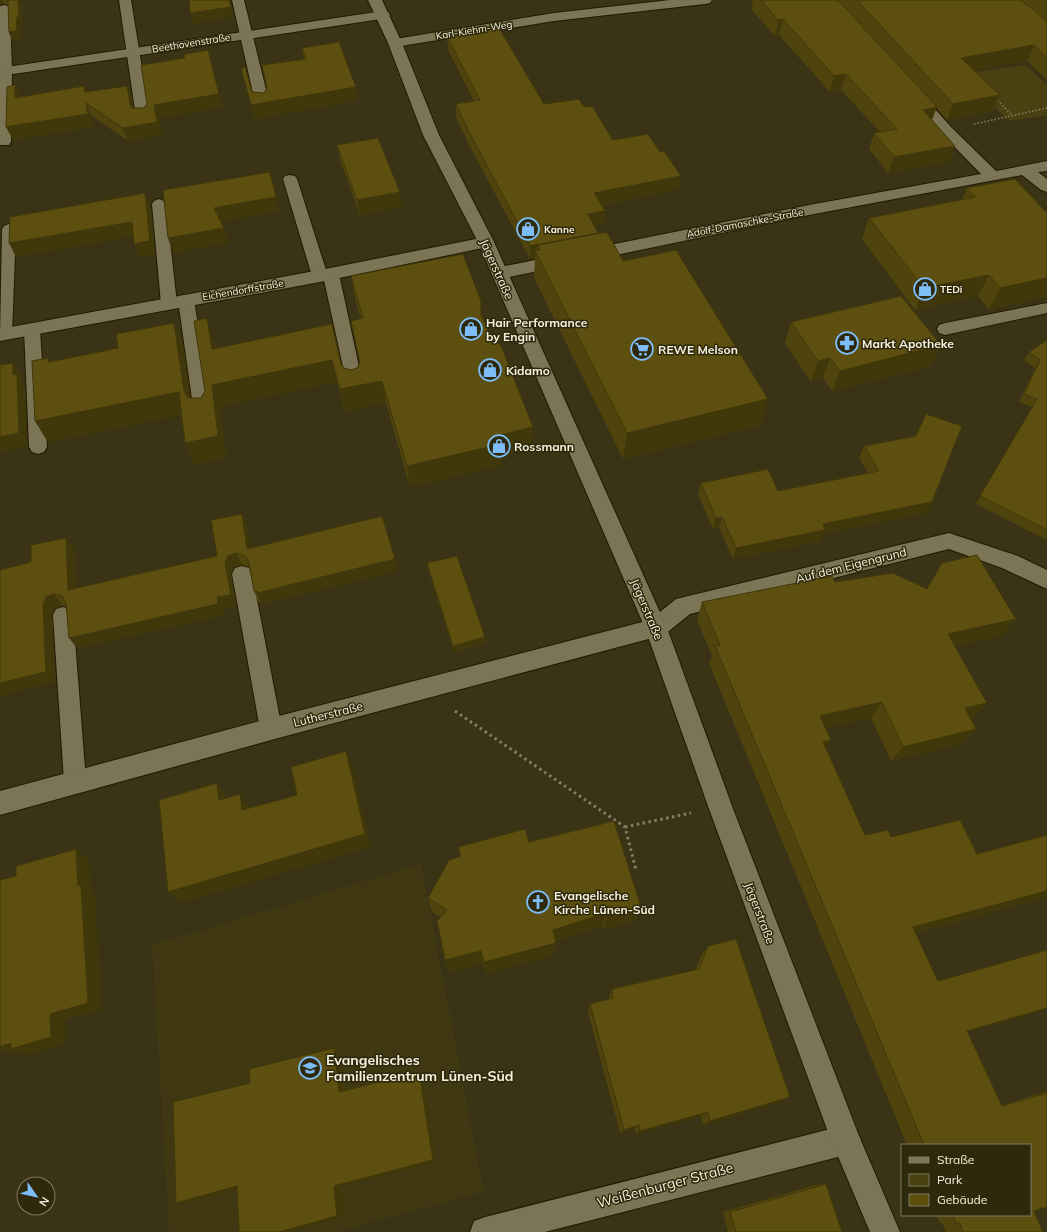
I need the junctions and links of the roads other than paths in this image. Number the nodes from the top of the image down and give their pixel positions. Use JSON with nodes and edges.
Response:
{"nodes":[{"id":1,"x":125,"y":0,"type":"edge"},
{"id":2,"x":238,"y":0,"type":"edge"},
{"id":3,"x":705,"y":0,"type":"edge"},
{"id":4,"x":612,"y":5,"type":"edge"},
{"id":5,"x":379,"y":8,"type":"edge"},
{"id":6,"x":4,"y":9,"type":"dead end"},
{"id":7,"x":247,"y":34,"type":"junction"},
{"id":8,"x":395,"y":43,"type":"junction"},
{"id":9,"x":132,"y":52,"type":"junction"},
{"id":10,"x":3,"y":71,"type":"edge"},
{"id":11,"x":904,"y":83,"type":"edge"},
{"id":12,"x":262,"y":102,"type":"edge"},
{"id":13,"x":143,"y":117,"type":"edge"},
{"id":14,"x":4,"y":142,"type":"dead end"},
{"id":15,"x":1047,"y":166,"type":"edge"},
{"id":16,"x":1025,"y":170,"type":"junction"},
{"id":17,"x":992,"y":176,"type":"junction"},
{"id":18,"x":290,"y":179,"type":"dead end"},
{"id":19,"x":1047,"y":187,"type":"edge"},
{"id":20,"x":159,"y":204,"type":"dead end"},
{"id":21,"x":9,"y":229,"type":"edge"},
{"id":22,"x":486,"y":242,"type":"junction"},
{"id":23,"x":500,"y":273,"type":"junction"},
{"id":24,"x":325,"y":275,"type":"junction"},
{"id":25,"x":186,"y":300,"type":"junction"},
{"id":26,"x":169,"y":304,"type":"junction"},
{"id":27,"x":1047,"y":308,"type":"edge"},
{"id":28,"x":32,"y":329,"type":"junction"},
{"id":29,"x":945,"y":329,"type":"dead end"},
{"id":30,"x":2,"y":334,"type":"edge"},
{"id":31,"x":355,"y":385,"type":"edge"},
{"id":32,"x":203,"y":414,"type":"edge"},
{"id":33,"x":38,"y":448,"type":"dead end"},
{"id":34,"x":242,"y":574,"type":"dead end"},
{"id":35,"x":1047,"y":580,"type":"edge"},
{"id":36,"x":63,"y":615,"type":"edge"},
{"id":37,"x":656,"y":628,"type":"junction"},
{"id":38,"x":271,"y":729,"type":"junction"},
{"id":39,"x":75,"y":781,"type":"junction"},
{"id":40,"x":0,"y":803,"type":"edge"},
{"id":41,"x":846,"y":1140,"type":"junction"},
{"id":42,"x":485,"y":1232,"type":"edge"},
{"id":43,"x":885,"y":1232,"type":"edge"}],
"edges":[{"from":1,"to":9,"type":"lane"},
{"from":2,"to":7,"type":"lane"},
{"from":3,"to":4,"type":"street","name":"Karl-Kiehm-Weg"},
{"from":4,"to":8,"type":"street","name":"Karl-Kiehm-Weg"},
{"from":5,"to":7,"type":"street","name":"Beethovenstraße"},
{"from":5,"to":8,"type":"street","name":"Jägerstraße"},
{"from":6,"to":10,"type":"lane"},
{"from":7,"to":9,"type":"street","name":"Beethovenstraße"},
{"from":7,"to":12,"type":"lane"},
{"from":8,"to":22,"type":"street","name":"Jägerstraße"},
{"from":9,"to":10,"type":"street","name":"Beethovenstraße"},
{"from":9,"to":13,"type":"lane"},
{"from":10,"to":14,"type":"lane"},
{"from":11,"to":17,"type":"street"},
{"from":15,"to":16,"type":"street","name":"Adolf-Damaschke-Straße"},
{"from":16,"to":17,"type":"street","name":"Adolf-Damaschke-Straße"},
{"from":16,"to":19,"type":"street"},
{"from":17,"to":23,"type":"street","name":"Adolf-Damaschke-Straße"},
{"from":18,"to":24,"type":"lane"},
{"from":20,"to":26,"type":"lane"},
{"from":21,"to":30,"type":"lane"},
{"from":22,"to":23,"type":"street","name":"Jägerstraße"},
{"from":22,"to":24,"type":"street","name":"Eichendorffstraße"},
{"from":23,"to":37,"type":"street","name":"Jägerstraße"},
{"from":24,"to":25,"type":"street","name":"Eichendorffstraße"},
{"from":24,"to":31,"type":"lane"},
{"from":25,"to":26,"type":"street","name":"Eichendorffstraße"},
{"from":25,"to":32,"type":"lane"},
{"from":26,"to":28,"type":"street","name":"Eichendorffstraße"},
{"from":27,"to":29,"type":"lane"},
{"from":28,"to":30,"type":"street","name":"Eichendorffstraße"},
{"from":28,"to":33,"type":"lane"},
{"from":34,"to":38,"type":"lane"},
{"from":35,"to":37,"type":"street","name":"Auf dem Eigengrund"},
{"from":36,"to":39,"type":"lane"},
{"from":37,"to":38,"type":"street","name":"Lutherstraße"},
{"from":37,"to":41,"type":"street","name":"Jägerstraße"},
{"from":38,"to":39,"type":"street","name":"Lutherstraße"},
{"from":39,"to":40,"type":"street","name":"Lutherstraße"},
{"from":41,"to":42,"type":"street","name":"Weißenburger Straße"},
{"from":41,"to":43,"type":"street","name":"Jägerstraße"}]}
